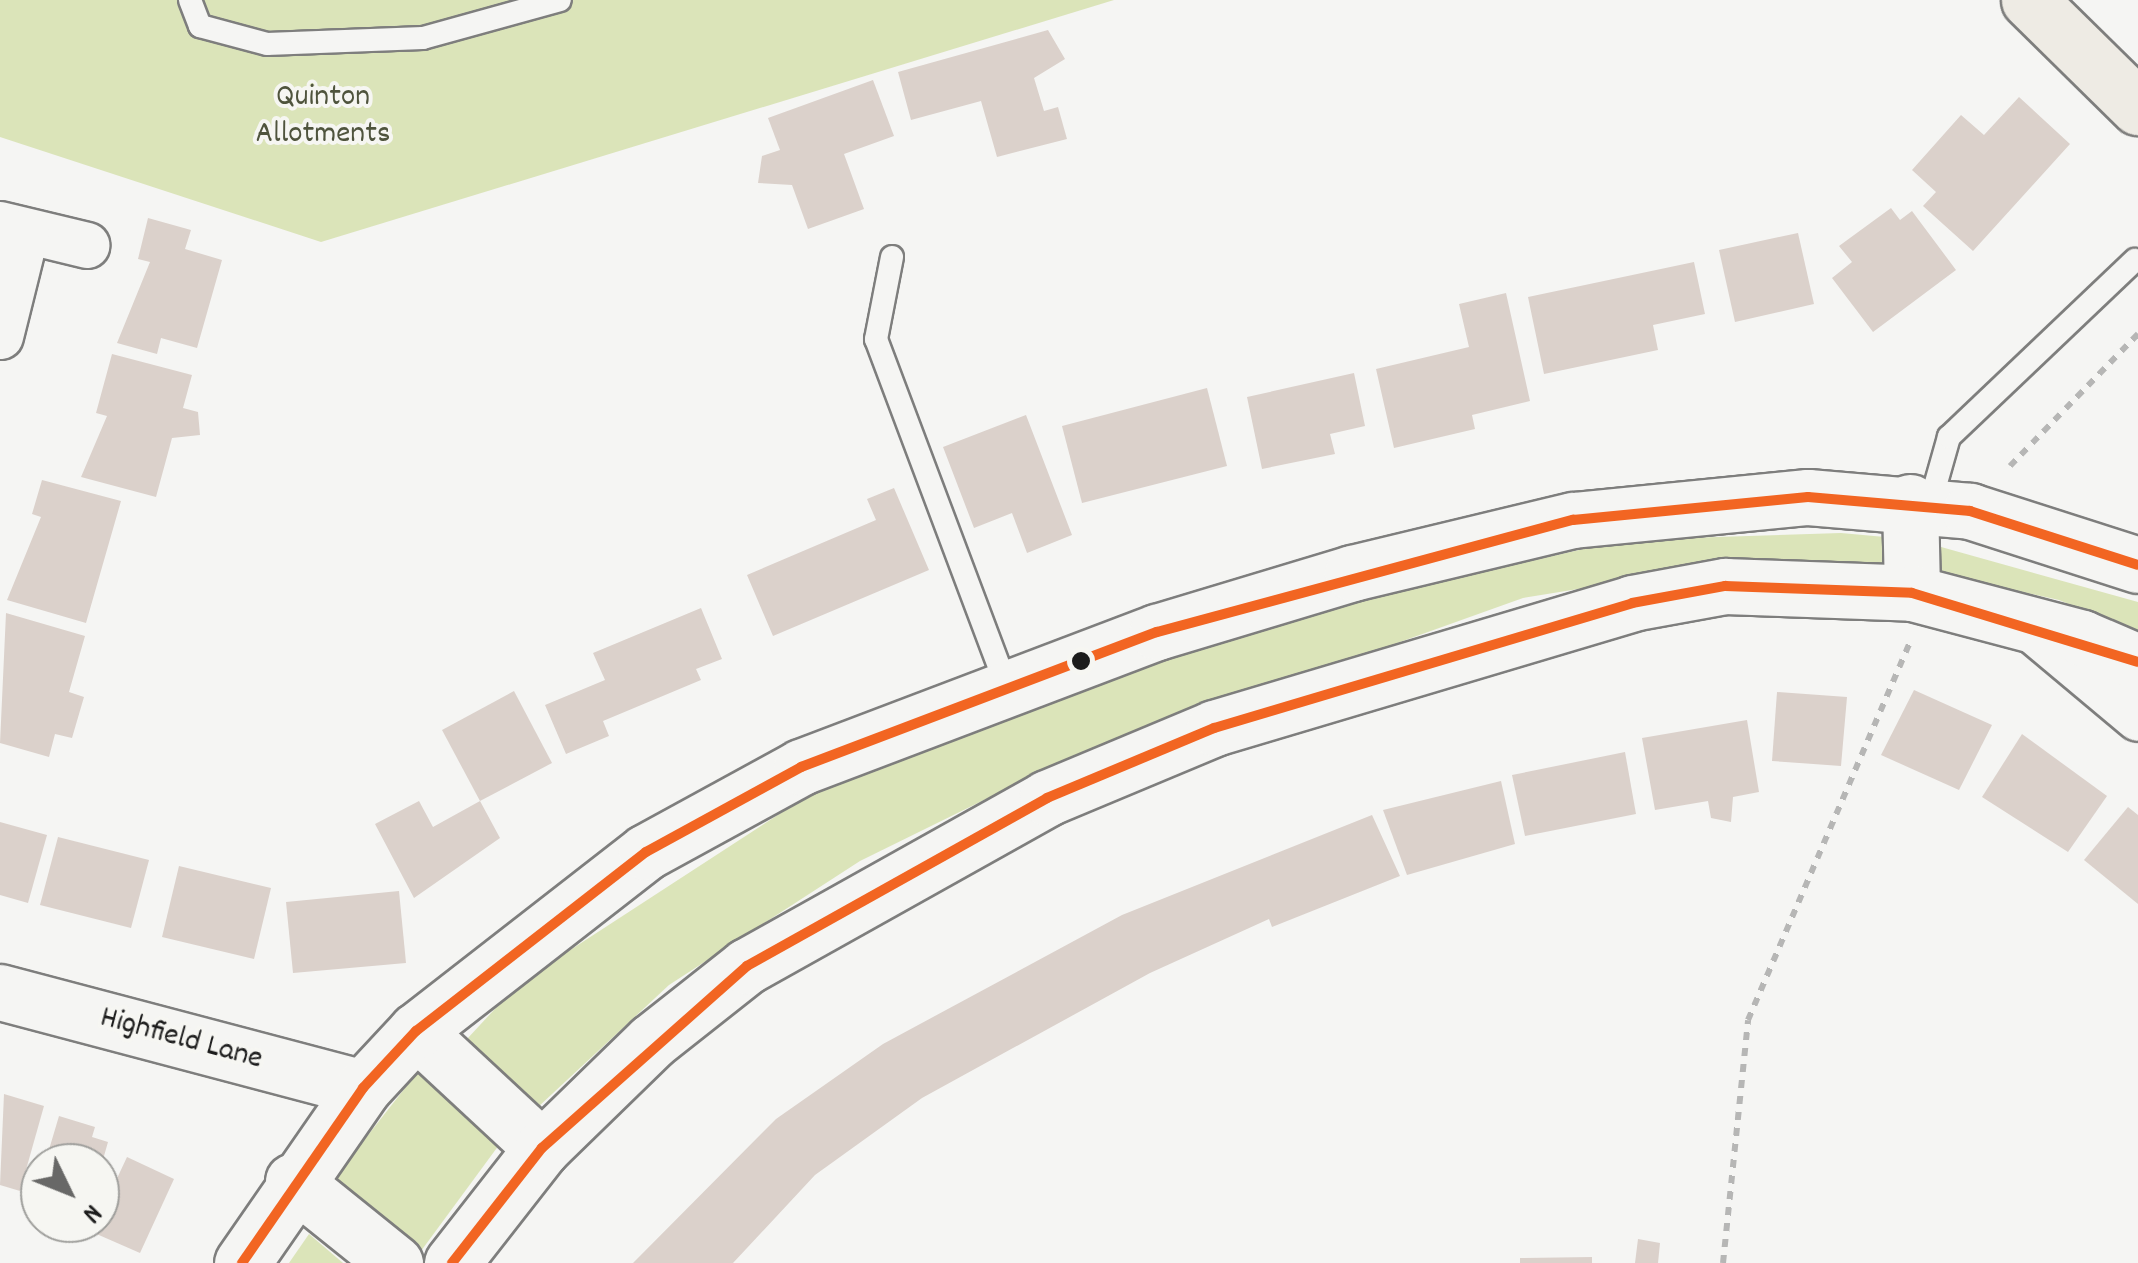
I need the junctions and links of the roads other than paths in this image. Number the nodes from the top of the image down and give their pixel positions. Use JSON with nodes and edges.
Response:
{"nodes":[{"id":1,"x":190,"y":0,"type":"edge"},
{"id":2,"x":560,"y":0,"type":"edge"},
{"id":3,"x":2029,"y":0,"type":"edge"},
{"id":4,"x":2138,"y":106,"type":"edge"},
{"id":5,"x":13,"y":228,"type":"edge"},
{"id":6,"x":87,"y":245,"type":"dead end"},
{"id":7,"x":892,"y":257,"type":"dead end"},
{"id":8,"x":2135,"y":260,"type":"dead end"},
{"id":9,"x":0,"y":336,"type":"edge"},
{"id":10,"x":1920,"y":503,"type":"junction"},
{"id":11,"x":2138,"y":565,"type":"edge"},
{"id":12,"x":1912,"y":593,"type":"junction"},
{"id":13,"x":2024,"y":622,"type":"junction"},
{"id":14,"x":2138,"y":662,"type":"edge"},
{"id":15,"x":1008,"y":690,"type":"junction"},
{"id":16,"x":2138,"y":718,"type":"edge"},
{"id":17,"x":0,"y":992,"type":"edge"},
{"id":18,"x":416,"y":1031,"type":"junction"},
{"id":19,"x":363,"y":1088,"type":"junction"},
{"id":20,"x":542,"y":1148,"type":"junction"},
{"id":21,"x":293,"y":1182,"type":"junction"},
{"id":22,"x":242,"y":1263,"type":"edge"},
{"id":23,"x":396,"y":1263,"type":"edge"},
{"id":24,"x":452,"y":1263,"type":"edge"}],
"edges":[{"from":1,"to":2,"type":"lane"},
{"from":3,"to":4,"type":"highway"},
{"from":5,"to":6,"type":"street"},
{"from":5,"to":9,"type":"street"},
{"from":7,"to":15,"type":"lane"},
{"from":8,"to":10,"type":"lane"},
{"from":10,"to":11,"type":"street"},
{"from":10,"to":12,"type":"street"},
{"from":10,"to":15,"type":"street"},
{"from":12,"to":13,"type":"street"},
{"from":12,"to":20,"type":"street"},
{"from":13,"to":14,"type":"street"},
{"from":13,"to":16,"type":"street"},
{"from":15,"to":18,"type":"street"},
{"from":17,"to":19,"type":"street","name":"Highfield Lane"},
{"from":18,"to":19,"type":"street"},
{"from":18,"to":20,"type":"street"},
{"from":19,"to":21,"type":"street"},
{"from":20,"to":24,"type":"street"},
{"from":21,"to":22,"type":"street"},
{"from":21,"to":23,"type":"street"}]}
